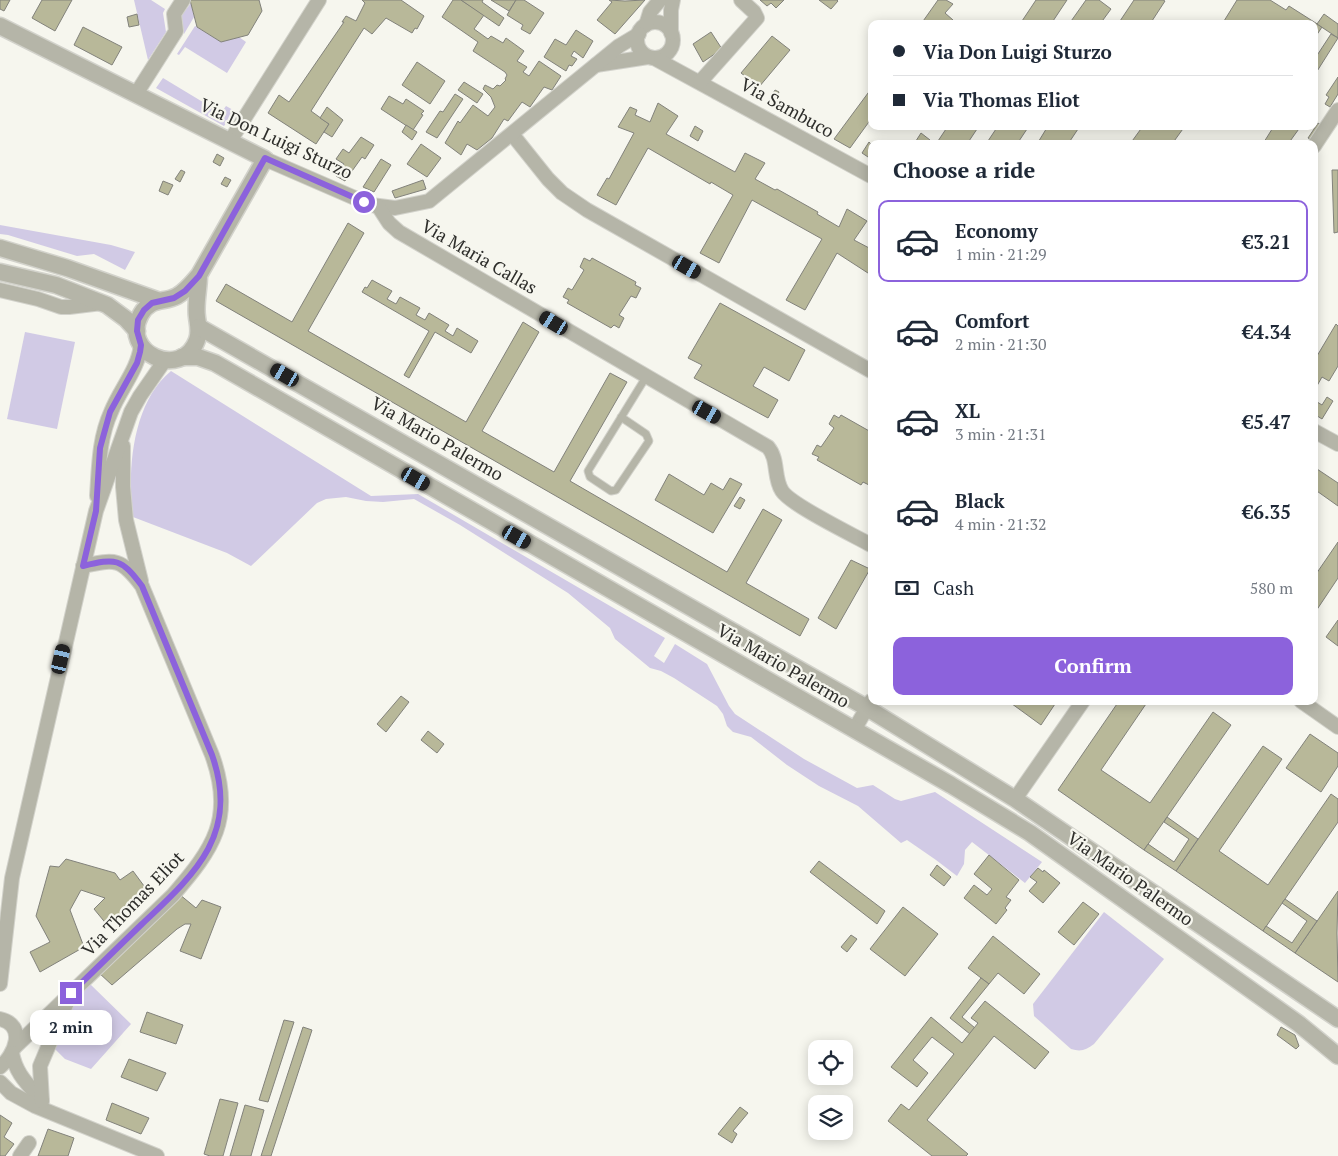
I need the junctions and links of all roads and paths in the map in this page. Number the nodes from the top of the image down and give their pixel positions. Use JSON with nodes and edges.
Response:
{"nodes":[{"id":1,"x":183,"y":0,"type":"edge"},
{"id":2,"x":320,"y":0,"type":"edge"},
{"id":3,"x":660,"y":0,"type":"edge"},
{"id":4,"x":673,"y":0,"type":"edge"},
{"id":5,"x":741,"y":0,"type":"edge"},
{"id":6,"x":0,"y":26,"type":"edge"},
{"id":7,"x":642,"y":29,"type":"junction"},
{"id":8,"x":672,"y":39,"type":"junction"},
{"id":9,"x":651,"y":57,"type":"junction"},
{"id":10,"x":596,"y":66,"type":"junction"},
{"id":11,"x":684,"y":74,"type":"junction"},
{"id":12,"x":700,"y":82,"type":"junction"},
{"id":13,"x":136,"y":94,"type":"junction"},
{"id":14,"x":1338,"y":110,"type":"edge"},
{"id":15,"x":512,"y":134,"type":"junction"},
{"id":16,"x":1318,"y":140,"type":"edge"},
{"id":17,"x":230,"y":141,"type":"junction"},
{"id":18,"x":265,"y":158,"type":"junction"},
{"id":19,"x":868,"y":174,"type":"edge"},
{"id":20,"x":378,"y":206,"type":"junction"},
{"id":21,"x":0,"y":248,"type":"edge"},
{"id":22,"x":0,"y":272,"type":"edge"},
{"id":23,"x":199,"y":276,"type":"junction"},
{"id":24,"x":0,"y":290,"type":"edge"},
{"id":25,"x":162,"y":299,"type":"junction"},
{"id":26,"x":102,"y":303,"type":"junction"},
{"id":27,"x":198,"y":322,"type":"junction"},
{"id":28,"x":139,"y":338,"type":"junction"},
{"id":29,"x":182,"y":357,"type":"junction"},
{"id":30,"x":165,"y":360,"type":"junction"},
{"id":31,"x":868,"y":369,"type":"edge"},
{"id":32,"x":646,"y":377,"type":"junction"},
{"id":33,"x":621,"y":417,"type":"junction"},
{"id":34,"x":1318,"y":433,"type":"edge"},
{"id":35,"x":123,"y":437,"type":"junction"},
{"id":36,"x":1338,"y":444,"type":"edge"},
{"id":37,"x":96,"y":511,"type":"junction"},
{"id":38,"x":868,"y":543,"type":"edge"},
{"id":39,"x":83,"y":566,"type":"junction"},
{"id":40,"x":142,"y":586,"type":"junction"},
{"id":41,"x":868,"y":703,"type":"edge"},
{"id":42,"x":868,"y":705,"type":"edge"},
{"id":43,"x":871,"y":705,"type":"edge"},
{"id":44,"x":1080,"y":705,"type":"edge"},
{"id":45,"x":1307,"y":705,"type":"edge"},
{"id":46,"x":1338,"y":727,"type":"edge"},
{"id":47,"x":854,"y":730,"type":"junction"},
{"id":48,"x":1015,"y":799,"type":"junction"},
{"id":49,"x":6,"y":876,"type":"edge"},
{"id":50,"x":0,"y":984,"type":"edge"},
{"id":51,"x":71,"y":993,"type":"junction"},
{"id":52,"x":0,"y":1019,"type":"edge"},
{"id":53,"x":1338,"y":1020,"type":"edge"},
{"id":54,"x":15,"y":1029,"type":"junction"},
{"id":55,"x":32,"y":1031,"type":"junction"},
{"id":56,"x":14,"y":1050,"type":"junction"},
{"id":57,"x":1338,"y":1056,"type":"edge"},
{"id":58,"x":0,"y":1067,"type":"edge"},
{"id":59,"x":0,"y":1082,"type":"edge"},
{"id":60,"x":42,"y":1100,"type":"junction"},
{"id":61,"x":56,"y":1116,"type":"junction"},
{"id":62,"x":29,"y":1143,"type":"dead end"},
{"id":63,"x":20,"y":1156,"type":"edge"},
{"id":64,"x":157,"y":1156,"type":"edge"}],
"edges":[{"from":1,"to":13,"type":"street"},
{"from":2,"to":17,"type":"street"},
{"from":3,"to":7,"type":"street"},
{"from":4,"to":8,"type":"street"},
{"from":5,"to":12,"type":"street"},
{"from":6,"to":13,"type":"street","name":"Via Don Luigi Sturzo"},
{"from":7,"to":8,"type":"street"},
{"from":7,"to":9,"type":"street"},
{"from":7,"to":10,"type":"street","name":"Via Don Luigi Sturzo"},
{"from":8,"to":9,"type":"street"},
{"from":8,"to":11,"type":"street"},
{"from":9,"to":10,"type":"street","name":"Via Don Luigi Sturzo"},
{"from":9,"to":11,"type":"street","name":"Via Sambuco"},
{"from":10,"to":15,"type":"street","name":"Via Don Luigi Sturzo"},
{"from":11,"to":12,"type":"street","name":"Via Sambuco"},
{"from":12,"to":19,"type":"street","name":"Via Sambuco"},
{"from":13,"to":17,"type":"street","name":"Via Don Luigi Sturzo"},
{"from":14,"to":16,"type":"street"},
{"from":15,"to":20,"type":"street","name":"Via Don Luigi Sturzo"},
{"from":15,"to":31,"type":"street"},
{"from":17,"to":18,"type":"street","name":"Via Don Luigi Sturzo"},
{"from":18,"to":20,"type":"street","name":"Via Don Luigi Sturzo"},
{"from":18,"to":23,"type":"street"},
{"from":20,"to":32,"type":"street","name":"Via Maria Callas"},
{"from":21,"to":25,"type":"street"},
{"from":22,"to":26,"type":"street"},
{"from":23,"to":25,"type":"street"},
{"from":23,"to":27,"type":"street"},
{"from":24,"to":26,"type":"street"},
{"from":25,"to":27,"type":"street"},
{"from":25,"to":28,"type":"street"},
{"from":26,"to":28,"type":"street"},
{"from":27,"to":29,"type":"street"},
{"from":27,"to":41,"type":"street","name":"Via Mario Palermo"},
{"from":28,"to":30,"type":"street"},
{"from":28,"to":37,"type":"street"},
{"from":29,"to":30,"type":"street"},
{"from":29,"to":47,"type":"street","name":"Via Mario Palermo"},
{"from":30,"to":35,"type":"street"},
{"from":32,"to":33,"type":"lane"},
{"from":32,"to":38,"type":"street","name":"Via Maria Callas"},
{"from":33,"to":33,"type":"lane"},
{"from":34,"to":36,"type":"street"},
{"from":35,"to":37,"type":"street"},
{"from":35,"to":40,"type":"street","name":"Via Thomas Eliot"},
{"from":37,"to":39,"type":"street"},
{"from":39,"to":40,"type":"street","name":"Via Thomas Eliot"},
{"from":39,"to":49,"type":"street"},
{"from":40,"to":51,"type":"street","name":"Via Thomas Eliot"},
{"from":42,"to":47,"type":"street"},
{"from":43,"to":48,"type":"street","name":"Via Mario Palermo"},
{"from":44,"to":48,"type":"street"},
{"from":45,"to":46,"type":"street"},
{"from":47,"to":57,"type":"street","name":"Via Mario Palermo"},
{"from":48,"to":53,"type":"street","name":"Via Mario Palermo"},
{"from":49,"to":50,"type":"street"},
{"from":51,"to":55,"type":"street","name":"Via Thomas Eliot"},
{"from":51,"to":60,"type":"street"},
{"from":52,"to":54,"type":"street"},
{"from":54,"to":55,"type":"street"},
{"from":54,"to":56,"type":"street"},
{"from":55,"to":56,"type":"street","name":"Via Thomas Eliot"},
{"from":56,"to":58,"type":"street","name":"Via Thomas Eliot"},
{"from":56,"to":60,"type":"street"},
{"from":59,"to":61,"type":"street"},
{"from":60,"to":61,"type":"street"},
{"from":61,"to":64,"type":"street"},
{"from":62,"to":63,"type":"street"}]}
